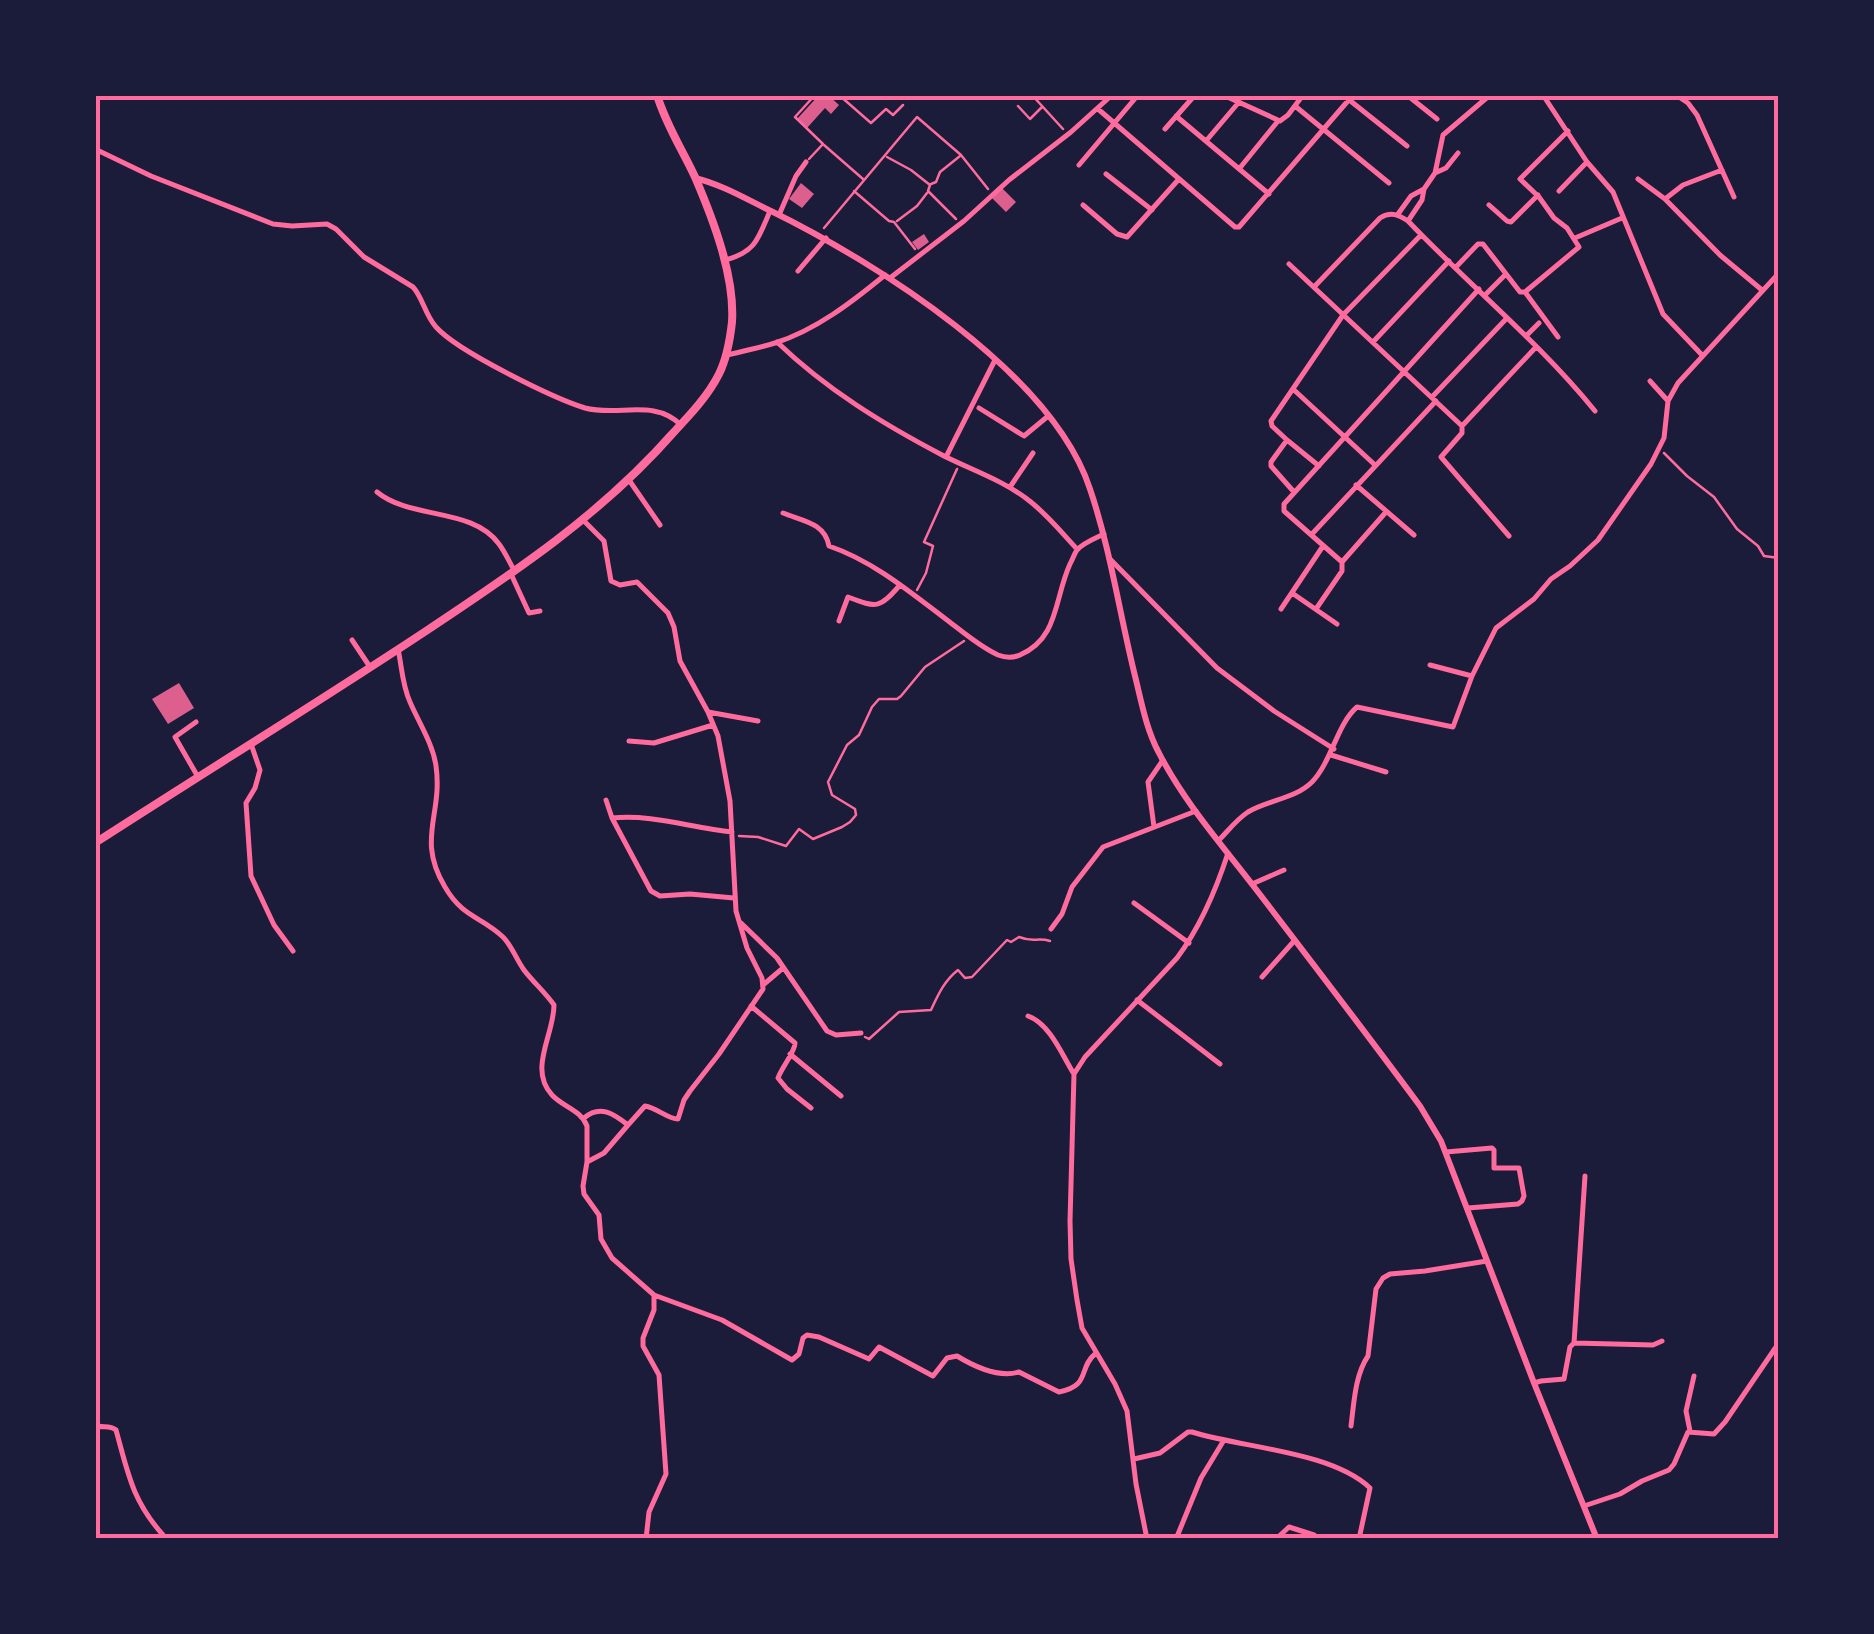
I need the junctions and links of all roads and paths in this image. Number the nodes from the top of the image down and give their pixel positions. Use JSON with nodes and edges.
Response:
{"nodes":[{"id":1,"x":656,"y":95,"type":"edge"},
{"id":2,"x":814,"y":95,"type":"edge"},
{"id":3,"x":839,"y":95,"type":"edge"},
{"id":4,"x":1032,"y":95,"type":"edge"},
{"id":5,"x":1112,"y":95,"type":"edge"},
{"id":6,"x":1138,"y":95,"type":"edge"},
{"id":7,"x":1195,"y":95,"type":"edge"},
{"id":8,"x":1223,"y":95,"type":"edge"},
{"id":9,"x":1303,"y":95,"type":"edge"},
{"id":10,"x":1408,"y":95,"type":"edge"},
{"id":11,"x":1490,"y":95,"type":"edge"},
{"id":12,"x":1543,"y":95,"type":"edge"},
{"id":13,"x":1676,"y":95,"type":"edge"},
{"id":14,"x":1349,"y":97,"type":"edge"},
{"id":15,"x":1239,"y":102,"type":"junction"},
{"id":16,"x":903,"y":105,"type":"dead end"},
{"id":17,"x":1018,"y":106,"type":"dead end"},
{"id":18,"x":1044,"y":106,"type":"junction"},
{"id":19,"x":1294,"y":106,"type":"junction"},
{"id":20,"x":1098,"y":109,"type":"junction"},
{"id":21,"x":1176,"y":116,"type":"junction"},
{"id":22,"x":1437,"y":119,"type":"dead end"},
{"id":23,"x":1278,"y":121,"type":"junction"},
{"id":24,"x":1115,"y":124,"type":"junction"},
{"id":25,"x":1165,"y":130,"type":"dead end"},
{"id":26,"x":1323,"y":130,"type":"junction"},
{"id":27,"x":1568,"y":131,"type":"junction"},
{"id":28,"x":1067,"y":134,"type":"junction"},
{"id":29,"x":1206,"y":140,"type":"junction"},
{"id":30,"x":823,"y":144,"type":"junction"},
{"id":31,"x":1407,"y":146,"type":"dead end"},
{"id":32,"x":95,"y":149,"type":"edge"},
{"id":33,"x":1458,"y":153,"type":"dead end"},
{"id":34,"x":961,"y":155,"type":"junction"},
{"id":35,"x":886,"y":156,"type":"junction"},
{"id":36,"x":806,"y":162,"type":"joint"},
{"id":37,"x":1586,"y":162,"type":"junction"},
{"id":38,"x":1079,"y":165,"type":"dead end"},
{"id":39,"x":1238,"y":169,"type":"junction"},
{"id":40,"x":1722,"y":170,"type":"junction"},
{"id":41,"x":1434,"y":173,"type":"junction"},
{"id":42,"x":1106,"y":174,"type":"dead end"},
{"id":43,"x":695,"y":178,"type":"junction"},
{"id":44,"x":1178,"y":179,"type":"junction"},
{"id":45,"x":1638,"y":179,"type":"dead end"},
{"id":46,"x":864,"y":180,"type":"junction"},
{"id":47,"x":1390,"y":183,"type":"dead end"},
{"id":48,"x":930,"y":185,"type":"junction"},
{"id":49,"x":1424,"y":189,"type":"junction"},
{"id":50,"x":928,"y":191,"type":"junction"},
{"id":51,"x":1559,"y":191,"type":"dead end"},
{"id":52,"x":854,"y":192,"type":"junction"},
{"id":53,"x":992,"y":194,"type":"junction"},
{"id":54,"x":1269,"y":194,"type":"junction"},
{"id":55,"x":1538,"y":195,"type":"junction"},
{"id":56,"x":1734,"y":198,"type":"dead end"},
{"id":57,"x":1665,"y":199,"type":"junction"},
{"id":58,"x":1489,"y":204,"type":"dead end"},
{"id":59,"x":1082,"y":206,"type":"dead end"},
{"id":60,"x":1152,"y":210,"type":"junction"},
{"id":61,"x":770,"y":211,"type":"junction"},
{"id":62,"x":1398,"y":214,"type":"junction"},
{"id":63,"x":779,"y":215,"type":"junction"},
{"id":64,"x":1622,"y":218,"type":"junction"},
{"id":65,"x":1408,"y":221,"type":"junction"},
{"id":66,"x":894,"y":222,"type":"junction"},
{"id":67,"x":960,"y":224,"type":"junction"},
{"id":68,"x":1421,"y":234,"type":"junction"},
{"id":69,"x":822,"y":236,"type":"junction"},
{"id":70,"x":1574,"y":238,"type":"junction"},
{"id":71,"x":919,"y":255,"type":"junction"},
{"id":72,"x":724,"y":260,"type":"junction"},
{"id":73,"x":1449,"y":261,"type":"junction"},
{"id":74,"x":1289,"y":264,"type":"dead end"},
{"id":75,"x":1456,"y":267,"type":"junction"},
{"id":76,"x":798,"y":271,"type":"dead end"},
{"id":77,"x":1779,"y":273,"type":"edge"},
{"id":78,"x":1505,"y":275,"type":"junction"},
{"id":79,"x":888,"y":277,"type":"junction"},
{"id":80,"x":1314,"y":287,"type":"junction"},
{"id":81,"x":1479,"y":290,"type":"junction"},
{"id":82,"x":1762,"y":290,"type":"junction"},
{"id":83,"x":1524,"y":292,"type":"junction"},
{"id":84,"x":1485,"y":295,"type":"junction"},
{"id":85,"x":1344,"y":315,"type":"junction"},
{"id":86,"x":1508,"y":318,"type":"junction"},
{"id":87,"x":1539,"y":323,"type":"dead end"},
{"id":88,"x":1526,"y":336,"type":"junction"},
{"id":89,"x":1558,"y":337,"type":"dead end"},
{"id":90,"x":777,"y":342,"type":"junction"},
{"id":91,"x":1373,"y":342,"type":"junction"},
{"id":92,"x":1536,"y":347,"type":"junction"},
{"id":93,"x":727,"y":354,"type":"junction"},
{"id":94,"x":1702,"y":355,"type":"junction"},
{"id":95,"x":995,"y":360,"type":"junction"},
{"id":96,"x":1403,"y":370,"type":"junction"},
{"id":97,"x":1650,"y":381,"type":"dead end"},
{"id":98,"x":1293,"y":389,"type":"junction"},
{"id":99,"x":1434,"y":399,"type":"junction"},
{"id":100,"x":1668,"y":401,"type":"junction"},
{"id":101,"x":979,"y":408,"type":"dead end"},
{"id":102,"x":1595,"y":410,"type":"dead end"},
{"id":103,"x":1050,"y":415,"type":"junction"},
{"id":104,"x":681,"y":425,"type":"junction"},
{"id":105,"x":1462,"y":426,"type":"junction"},
{"id":106,"x":1344,"y":438,"type":"junction"},
{"id":107,"x":1287,"y":440,"type":"junction"},
{"id":108,"x":1660,"y":448,"type":"junction"},
{"id":109,"x":1033,"y":453,"type":"dead end"},
{"id":110,"x":946,"y":457,"type":"junction"},
{"id":111,"x":960,"y":464,"type":"junction"},
{"id":112,"x":1375,"y":465,"type":"junction"},
{"id":113,"x":1319,"y":466,"type":"junction"},
{"id":114,"x":632,"y":478,"type":"junction"},
{"id":115,"x":1356,"y":485,"type":"junction"},
{"id":116,"x":1010,"y":487,"type":"junction"},
{"id":117,"x":377,"y":492,"type":"dead end"},
{"id":118,"x":1294,"y":492,"type":"junction"},
{"id":119,"x":1386,"y":512,"type":"junction"},
{"id":120,"x":783,"y":513,"type":"dead end"},
{"id":121,"x":583,"y":520,"type":"junction"},
{"id":122,"x":660,"y":524,"type":"dead end"},
{"id":123,"x":1104,"y":534,"type":"junction"},
{"id":124,"x":1310,"y":535,"type":"junction"},
{"id":125,"x":1414,"y":536,"type":"dead end"},
{"id":126,"x":1509,"y":536,"type":"dead end"},
{"id":127,"x":1323,"y":546,"type":"junction"},
{"id":128,"x":1077,"y":550,"type":"junction"},
{"id":129,"x":1110,"y":558,"type":"junction"},
{"id":130,"x":1779,"y":558,"type":"edge"},
{"id":131,"x":1342,"y":562,"type":"junction"},
{"id":132,"x":513,"y":573,"type":"junction"},
{"id":133,"x":900,"y":585,"type":"junction"},
{"id":134,"x":1292,"y":593,"type":"junction"},
{"id":135,"x":914,"y":595,"type":"junction"},
{"id":136,"x":1281,"y":608,"type":"dead end"},
{"id":137,"x":1316,"y":609,"type":"junction"},
{"id":138,"x":540,"y":611,"type":"dead end"},
{"id":139,"x":839,"y":621,"type":"dead end"},
{"id":140,"x":1336,"y":624,"type":"dead end"},
{"id":141,"x":970,"y":637,"type":"junction"},
{"id":142,"x":352,"y":640,"type":"dead end"},
{"id":143,"x":398,"y":649,"type":"junction"},
{"id":144,"x":1430,"y":665,"type":"dead end"},
{"id":145,"x":370,"y":667,"type":"junction"},
{"id":146,"x":1472,"y":676,"type":"junction"},
{"id":147,"x":708,"y":712,"type":"junction"},
{"id":148,"x":758,"y":721,"type":"dead end"},
{"id":149,"x":196,"y":722,"type":"dead end"},
{"id":150,"x":713,"y":725,"type":"junction"},
{"id":151,"x":628,"y":741,"type":"dead end"},
{"id":152,"x":251,"y":744,"type":"junction"},
{"id":153,"x":1332,"y":752,"type":"junction"},
{"id":154,"x":1163,"y":760,"type":"junction"},
{"id":155,"x":1386,"y":772,"type":"dead end"},
{"id":156,"x":198,"y":777,"type":"junction"},
{"id":157,"x":606,"y":800,"type":"dead end"},
{"id":158,"x":1196,"y":812,"type":"junction"},
{"id":159,"x":612,"y":818,"type":"junction"},
{"id":160,"x":1154,"y":828,"type":"junction"},
{"id":161,"x":732,"y":834,"type":"junction"},
{"id":162,"x":1220,"y":840,"type":"junction"},
{"id":163,"x":95,"y":843,"type":"edge"},
{"id":164,"x":1228,"y":854,"type":"junction"},
{"id":165,"x":1284,"y":870,"type":"dead end"},
{"id":166,"x":1252,"y":884,"type":"junction"},
{"id":167,"x":735,"y":898,"type":"junction"},
{"id":168,"x":1134,"y":903,"type":"dead end"},
{"id":169,"x":739,"y":921,"type":"junction"},
{"id":170,"x":1052,"y":929,"type":"dead end"},
{"id":171,"x":1295,"y":940,"type":"junction"},
{"id":172,"x":1050,"y":941,"type":"dead end"},
{"id":173,"x":1188,"y":943,"type":"junction"},
{"id":174,"x":293,"y":951,"type":"dead end"},
{"id":175,"x":783,"y":968,"type":"junction"},
{"id":176,"x":1262,"y":977,"type":"dead end"},
{"id":177,"x":763,"y":985,"type":"junction"},
{"id":178,"x":1137,"y":1000,"type":"junction"},
{"id":179,"x":751,"y":1006,"type":"junction"},
{"id":180,"x":1028,"y":1016,"type":"dead end"},
{"id":181,"x":861,"y":1034,"type":"joint"},
{"id":182,"x":790,"y":1054,"type":"junction"},
{"id":183,"x":1220,"y":1064,"type":"dead end"},
{"id":184,"x":1074,"y":1074,"type":"junction"},
{"id":185,"x":841,"y":1096,"type":"dead end"},
{"id":186,"x":810,"y":1108,"type":"dead end"},
{"id":187,"x":584,"y":1118,"type":"junction"},
{"id":188,"x":628,"y":1125,"type":"junction"},
{"id":189,"x":1446,"y":1152,"type":"junction"},
{"id":190,"x":587,"y":1162,"type":"junction"},
{"id":191,"x":1585,"y":1176,"type":"dead end"},
{"id":192,"x":1466,"y":1208,"type":"junction"},
{"id":193,"x":1487,"y":1262,"type":"junction"},
{"id":194,"x":654,"y":1295,"type":"junction"},
{"id":195,"x":1662,"y":1341,"type":"dead end"},
{"id":196,"x":1574,"y":1343,"type":"junction"},
{"id":197,"x":1776,"y":1347,"type":"dead end"},
{"id":198,"x":1096,"y":1354,"type":"junction"},
{"id":199,"x":1694,"y":1376,"type":"dead end"},
{"id":200,"x":1534,"y":1384,"type":"junction"},
{"id":201,"x":95,"y":1425,"type":"edge"},
{"id":202,"x":1350,"y":1426,"type":"dead end"},
{"id":203,"x":1690,"y":1431,"type":"junction"},
{"id":204,"x":1224,"y":1440,"type":"junction"},
{"id":205,"x":1134,"y":1459,"type":"junction"},
{"id":206,"x":1584,"y":1506,"type":"junction"},
{"id":207,"x":163,"y":1535,"type":"dead end"},
{"id":208,"x":1314,"y":1535,"type":"dead end"},
{"id":209,"x":646,"y":1539,"type":"edge"},
{"id":210,"x":1147,"y":1539,"type":"edge"},
{"id":211,"x":1176,"y":1539,"type":"edge"},
{"id":212,"x":1276,"y":1539,"type":"edge"},
{"id":213,"x":1359,"y":1539,"type":"edge"},
{"id":214,"x":1597,"y":1539,"type":"edge"}],
"edges":[{"from":1,"to":43,"type":"main road"},
{"from":2,"to":30,"type":"path"},
{"from":3,"to":16,"type":"path"},
{"from":4,"to":18,"type":"path"},
{"from":5,"to":20,"type":"street"},
{"from":6,"to":24,"type":"street"},
{"from":7,"to":21,"type":"street"},
{"from":8,"to":15,"type":"street"},
{"from":9,"to":19,"type":"street"},
{"from":10,"to":22,"type":"street"},
{"from":11,"to":41,"type":"street"},
{"from":12,"to":27,"type":"street"},
{"from":13,"to":40,"type":"street"},
{"from":14,"to":26,"type":"street"},
{"from":14,"to":31,"type":"street"},
{"from":15,"to":23,"type":"street"},
{"from":15,"to":29,"type":"street"},
{"from":17,"to":18,"type":"path"},
{"from":18,"to":28,"type":"path"},
{"from":19,"to":23,"type":"street"},
{"from":19,"to":26,"type":"street"},
{"from":20,"to":24,"type":"street"},
{"from":20,"to":28,"type":"street"},
{"from":21,"to":25,"type":"street"},
{"from":21,"to":29,"type":"street"},
{"from":23,"to":39,"type":"street"},
{"from":24,"to":38,"type":"street"},
{"from":24,"to":44,"type":"street"},
{"from":26,"to":47,"type":"street"},
{"from":26,"to":54,"type":"street"},
{"from":27,"to":37,"type":"street"},
{"from":27,"to":55,"type":"street"},
{"from":28,"to":53,"type":"street"},
{"from":29,"to":39,"type":"street"},
{"from":30,"to":36,"type":"path"},
{"from":30,"to":46,"type":"path"},
{"from":32,"to":104,"type":"street"},
{"from":33,"to":41,"type":"street"},
{"from":34,"to":35,"type":"path"},
{"from":34,"to":48,"type":"path"},
{"from":34,"to":53,"type":"path"},
{"from":35,"to":46,"type":"path"},
{"from":35,"to":48,"type":"path"},
{"from":36,"to":63,"type":"street"},
{"from":37,"to":51,"type":"street"},
{"from":37,"to":64,"type":"street"},
{"from":39,"to":54,"type":"street"},
{"from":40,"to":56,"type":"street"},
{"from":40,"to":57,"type":"street"},
{"from":41,"to":49,"type":"street"},
{"from":42,"to":60,"type":"street"},
{"from":43,"to":61,"type":"street"},
{"from":43,"to":72,"type":"main road"},
{"from":44,"to":54,"type":"street"},
{"from":44,"to":60,"type":"street"},
{"from":45,"to":57,"type":"street"},
{"from":46,"to":52,"type":"path"},
{"from":48,"to":50,"type":"path"},
{"from":49,"to":62,"type":"street"},
{"from":49,"to":65,"type":"street"},
{"from":50,"to":66,"type":"path"},
{"from":50,"to":67,"type":"path"},
{"from":52,"to":66,"type":"path"},
{"from":52,"to":69,"type":"path"},
{"from":53,"to":67,"type":"street"},
{"from":55,"to":58,"type":"street"},
{"from":55,"to":70,"type":"street"},
{"from":57,"to":82,"type":"street"},
{"from":59,"to":60,"type":"street"},
{"from":61,"to":63,"type":"street"},
{"from":61,"to":72,"type":"street"},
{"from":62,"to":65,"type":"street"},
{"from":62,"to":80,"type":"street"},
{"from":63,"to":69,"type":"street"},
{"from":64,"to":70,"type":"street"},
{"from":64,"to":94,"type":"street"},
{"from":65,"to":68,"type":"street"},
{"from":66,"to":71,"type":"path"},
{"from":67,"to":71,"type":"street"},
{"from":68,"to":73,"type":"street"},
{"from":68,"to":85,"type":"street"},
{"from":69,"to":76,"type":"street"},
{"from":69,"to":79,"type":"street"},
{"from":70,"to":83,"type":"street"},
{"from":71,"to":79,"type":"street"},
{"from":72,"to":93,"type":"main road"},
{"from":73,"to":75,"type":"street"},
{"from":73,"to":91,"type":"street"},
{"from":74,"to":80,"type":"street"},
{"from":75,"to":78,"type":"street"},
{"from":75,"to":81,"type":"street"},
{"from":77,"to":82,"type":"street"},
{"from":78,"to":83,"type":"street"},
{"from":78,"to":84,"type":"street"},
{"from":79,"to":90,"type":"street"},
{"from":79,"to":95,"type":"street"},
{"from":80,"to":85,"type":"street"},
{"from":81,"to":84,"type":"street"},
{"from":81,"to":96,"type":"street"},
{"from":82,"to":94,"type":"street"},
{"from":83,"to":89,"type":"street"},
{"from":84,"to":86,"type":"street"},
{"from":85,"to":91,"type":"street"},
{"from":85,"to":98,"type":"street"},
{"from":86,"to":88,"type":"street"},
{"from":86,"to":99,"type":"street"},
{"from":87,"to":88,"type":"street"},
{"from":88,"to":92,"type":"street"},
{"from":90,"to":93,"type":"street"},
{"from":90,"to":110,"type":"street"},
{"from":91,"to":96,"type":"street"},
{"from":92,"to":102,"type":"street"},
{"from":92,"to":105,"type":"street"},
{"from":93,"to":104,"type":"main road"},
{"from":94,"to":100,"type":"street"},
{"from":95,"to":103,"type":"street"},
{"from":95,"to":110,"type":"street"},
{"from":96,"to":99,"type":"street"},
{"from":96,"to":106,"type":"street"},
{"from":97,"to":100,"type":"street"},
{"from":98,"to":106,"type":"street"},
{"from":98,"to":107,"type":"street"},
{"from":99,"to":105,"type":"street"},
{"from":99,"to":112,"type":"street"},
{"from":100,"to":108,"type":"street"},
{"from":101,"to":103,"type":"street"},
{"from":103,"to":123,"type":"street"},
{"from":104,"to":114,"type":"main road"},
{"from":105,"to":126,"type":"street"},
{"from":106,"to":112,"type":"street"},
{"from":106,"to":113,"type":"street"},
{"from":107,"to":113,"type":"street"},
{"from":107,"to":118,"type":"street"},
{"from":108,"to":130,"type":"path"},
{"from":108,"to":146,"type":"street"},
{"from":109,"to":116,"type":"street"},
{"from":110,"to":111,"type":"street"},
{"from":111,"to":116,"type":"street"},
{"from":111,"to":135,"type":"path"},
{"from":112,"to":115,"type":"street"},
{"from":113,"to":118,"type":"street"},
{"from":114,"to":121,"type":"main road"},
{"from":114,"to":122,"type":"street"},
{"from":115,"to":119,"type":"street"},
{"from":115,"to":124,"type":"street"},
{"from":116,"to":128,"type":"street"},
{"from":117,"to":132,"type":"street"},
{"from":118,"to":124,"type":"street"},
{"from":119,"to":125,"type":"street"},
{"from":119,"to":131,"type":"street"},
{"from":120,"to":133,"type":"street"},
{"from":121,"to":132,"type":"main road"},
{"from":121,"to":147,"type":"street"},
{"from":123,"to":128,"type":"street"},
{"from":123,"to":129,"type":"street"},
{"from":124,"to":127,"type":"street"},
{"from":127,"to":131,"type":"street"},
{"from":127,"to":134,"type":"street"},
{"from":128,"to":141,"type":"street"},
{"from":129,"to":153,"type":"street"},
{"from":129,"to":154,"type":"street"},
{"from":131,"to":137,"type":"street"},
{"from":132,"to":138,"type":"street"},
{"from":132,"to":143,"type":"main road"},
{"from":133,"to":135,"type":"street"},
{"from":133,"to":139,"type":"street"},
{"from":134,"to":136,"type":"street"},
{"from":134,"to":137,"type":"street"},
{"from":135,"to":141,"type":"street"},
{"from":137,"to":140,"type":"street"},
{"from":141,"to":161,"type":"path"},
{"from":142,"to":145,"type":"street"},
{"from":143,"to":145,"type":"main road"},
{"from":143,"to":187,"type":"street"},
{"from":144,"to":146,"type":"street"},
{"from":145,"to":152,"type":"main road"},
{"from":146,"to":153,"type":"street"},
{"from":147,"to":148,"type":"street"},
{"from":147,"to":150,"type":"street"},
{"from":149,"to":156,"type":"street"},
{"from":150,"to":151,"type":"street"},
{"from":150,"to":161,"type":"street"},
{"from":152,"to":156,"type":"main road"},
{"from":152,"to":174,"type":"street"},
{"from":153,"to":155,"type":"street"},
{"from":153,"to":162,"type":"street"},
{"from":154,"to":158,"type":"street"},
{"from":154,"to":160,"type":"street"},
{"from":156,"to":163,"type":"main road"},
{"from":157,"to":159,"type":"street"},
{"from":158,"to":160,"type":"street"},
{"from":158,"to":162,"type":"street"},
{"from":159,"to":161,"type":"street"},
{"from":159,"to":167,"type":"street"},
{"from":160,"to":170,"type":"street"},
{"from":161,"to":167,"type":"street"},
{"from":162,"to":164,"type":"street"},
{"from":164,"to":166,"type":"street"},
{"from":164,"to":173,"type":"street"},
{"from":165,"to":166,"type":"street"},
{"from":166,"to":171,"type":"street"},
{"from":167,"to":169,"type":"street"},
{"from":168,"to":173,"type":"street"},
{"from":169,"to":175,"type":"street"},
{"from":169,"to":177,"type":"street"},
{"from":171,"to":176,"type":"street"},
{"from":171,"to":189,"type":"street"},
{"from":172,"to":181,"type":"path"},
{"from":173,"to":178,"type":"street"},
{"from":175,"to":177,"type":"street"},
{"from":175,"to":181,"type":"street"},
{"from":177,"to":179,"type":"street"},
{"from":178,"to":183,"type":"street"},
{"from":178,"to":184,"type":"street"},
{"from":179,"to":182,"type":"street"},
{"from":179,"to":188,"type":"street"},
{"from":180,"to":184,"type":"street"},
{"from":182,"to":185,"type":"street"},
{"from":182,"to":186,"type":"street"},
{"from":184,"to":198,"type":"street"},
{"from":187,"to":188,"type":"street"},
{"from":187,"to":190,"type":"street"},
{"from":188,"to":190,"type":"street"},
{"from":189,"to":192,"type":"street"},
{"from":189,"to":192,"type":"street"},
{"from":190,"to":194,"type":"street"},
{"from":191,"to":196,"type":"street"},
{"from":192,"to":193,"type":"street"},
{"from":193,"to":200,"type":"street"},
{"from":193,"to":202,"type":"street"},
{"from":194,"to":198,"type":"street"},
{"from":194,"to":209,"type":"street"},
{"from":195,"to":196,"type":"street"},
{"from":196,"to":200,"type":"street"},
{"from":197,"to":203,"type":"street"},
{"from":198,"to":205,"type":"street"},
{"from":199,"to":203,"type":"street"},
{"from":200,"to":206,"type":"street"},
{"from":201,"to":207,"type":"street"},
{"from":203,"to":206,"type":"street"},
{"from":204,"to":205,"type":"street"},
{"from":204,"to":211,"type":"street"},
{"from":204,"to":213,"type":"street"},
{"from":205,"to":210,"type":"street"},
{"from":206,"to":214,"type":"street"},
{"from":208,"to":212,"type":"street"}]}
